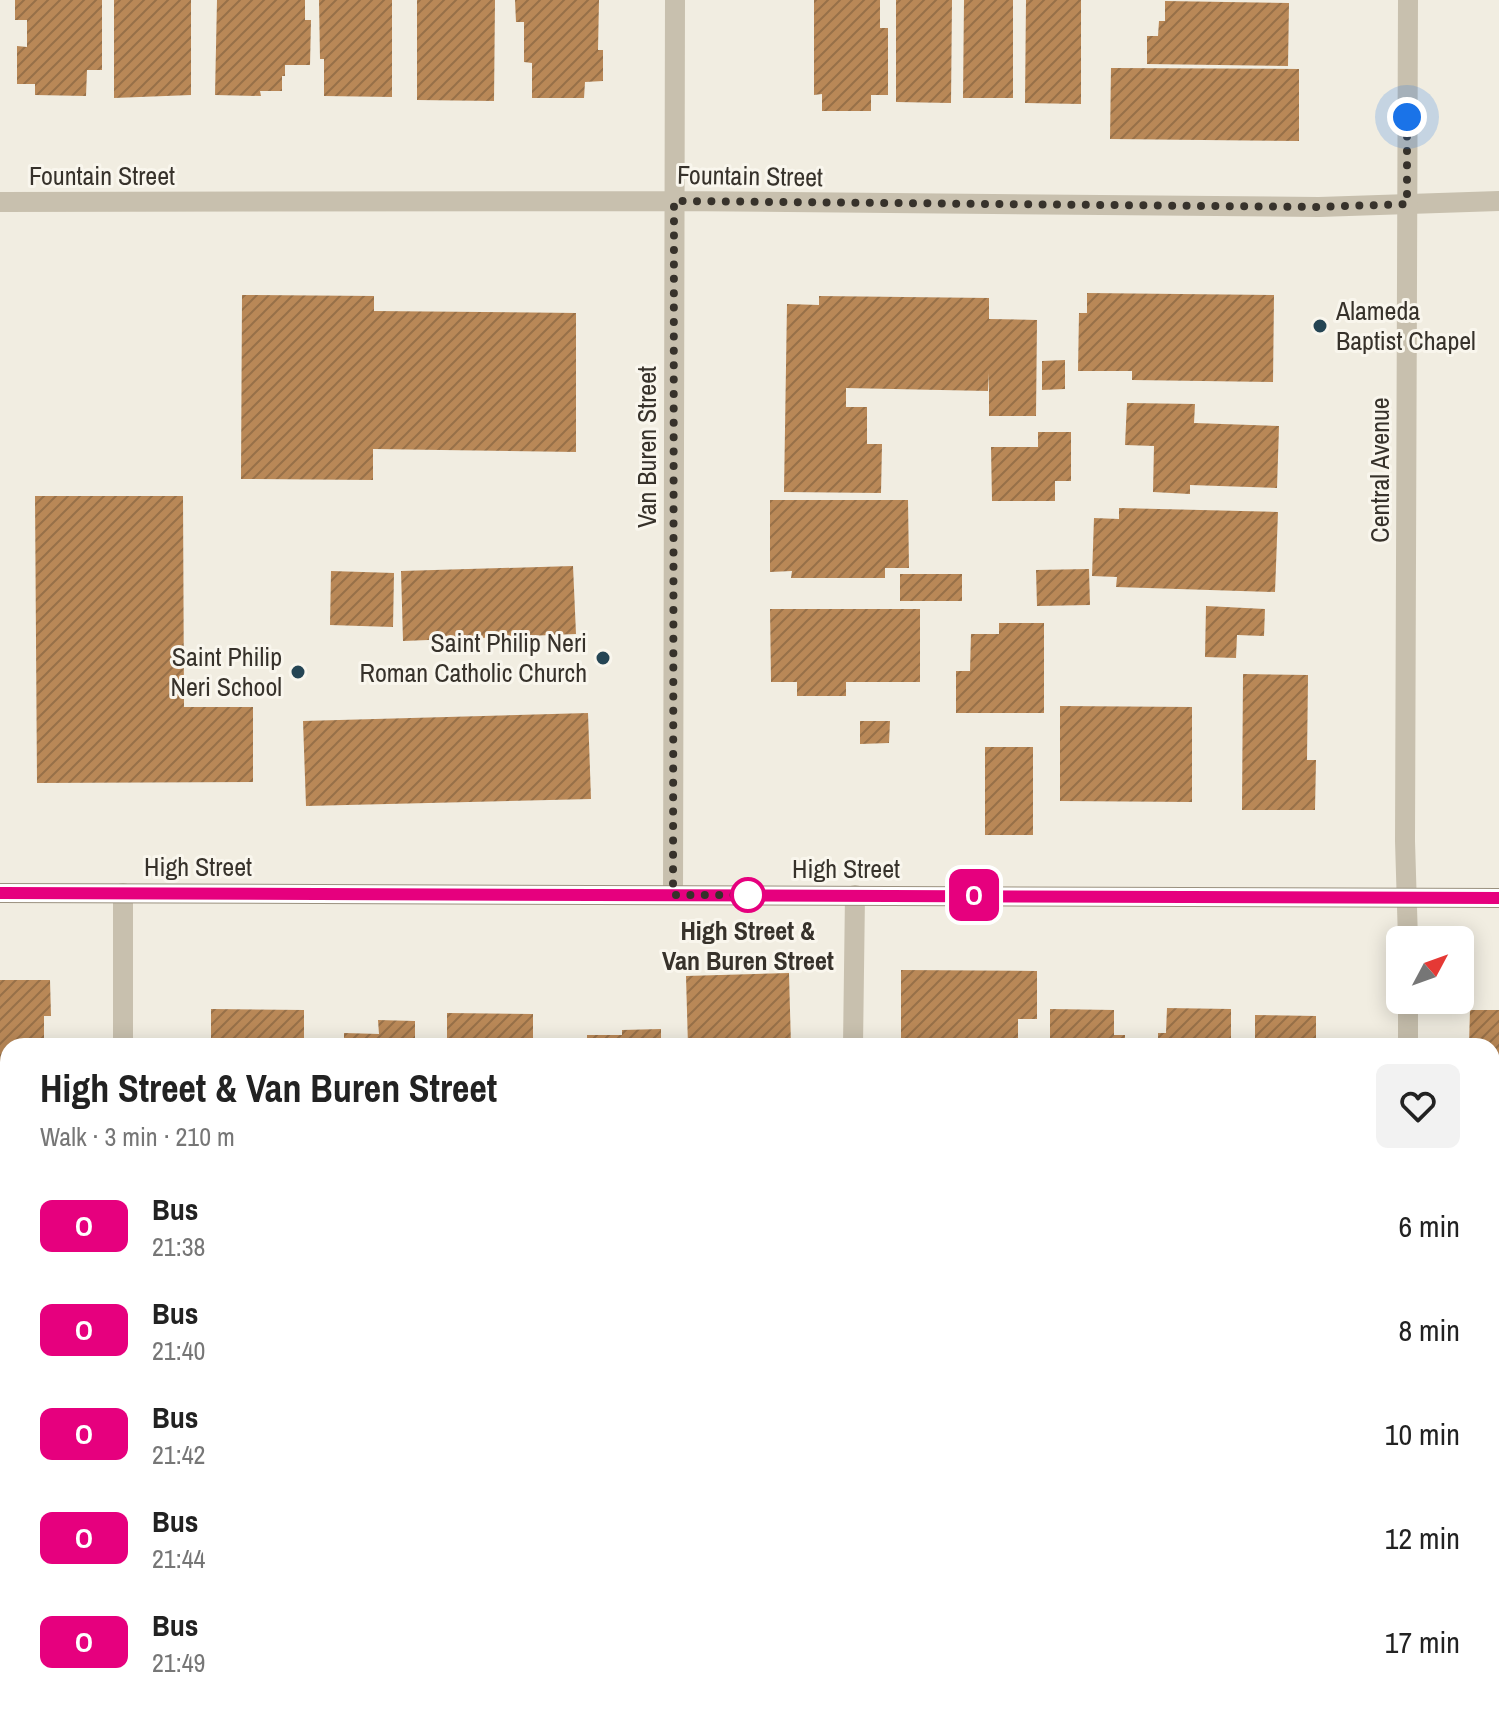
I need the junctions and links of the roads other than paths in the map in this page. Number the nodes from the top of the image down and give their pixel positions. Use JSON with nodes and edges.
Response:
{"nodes":[{"id":1,"x":675,"y":0,"type":"edge"},
{"id":2,"x":1408,"y":0,"type":"edge"},
{"id":3,"x":674,"y":201,"type":"junction"},
{"id":4,"x":1499,"y":201,"type":"edge"},
{"id":5,"x":0,"y":202,"type":"edge"},
{"id":6,"x":1407,"y":204,"type":"junction"},
{"id":7,"x":0,"y":893,"type":"edge"},
{"id":8,"x":123,"y":893,"type":"junction"},
{"id":9,"x":673,"y":895,"type":"junction"},
{"id":10,"x":855,"y":895,"type":"junction"},
{"id":11,"x":1408,"y":898,"type":"junction"},
{"id":12,"x":1499,"y":898,"type":"edge"},
{"id":13,"x":1408,"y":926,"type":"edge"},
{"id":14,"x":1408,"y":1014,"type":"edge"},
{"id":15,"x":123,"y":1038,"type":"edge"},
{"id":16,"x":853,"y":1038,"type":"edge"},
{"id":17,"x":1408,"y":1038,"type":"edge"}],
"edges":[{"from":1,"to":3,"type":"street","name":"Van Buren Street"},
{"from":2,"to":6,"type":"street","name":"Central Avenue"},
{"from":3,"to":5,"type":"street","name":"Fountain Street"},
{"from":3,"to":6,"type":"street","name":"Fountain Street"},
{"from":3,"to":9,"type":"street","name":"Van Buren Street"},
{"from":4,"to":6,"type":"street","name":"Fountain Street"},
{"from":6,"to":11,"type":"street","name":"Central Avenue"},
{"from":7,"to":8,"type":"main road","name":"High Street"},
{"from":8,"to":9,"type":"main road","name":"High Street"},
{"from":8,"to":15,"type":"street"},
{"from":9,"to":10,"type":"main road","name":"High Street"},
{"from":10,"to":11,"type":"main road","name":"High Street"},
{"from":10,"to":16,"type":"street"},
{"from":11,"to":12,"type":"main road","name":"High Street"},
{"from":11,"to":13,"type":"street","name":"Central Avenue"},
{"from":14,"to":17,"type":"street"}]}
